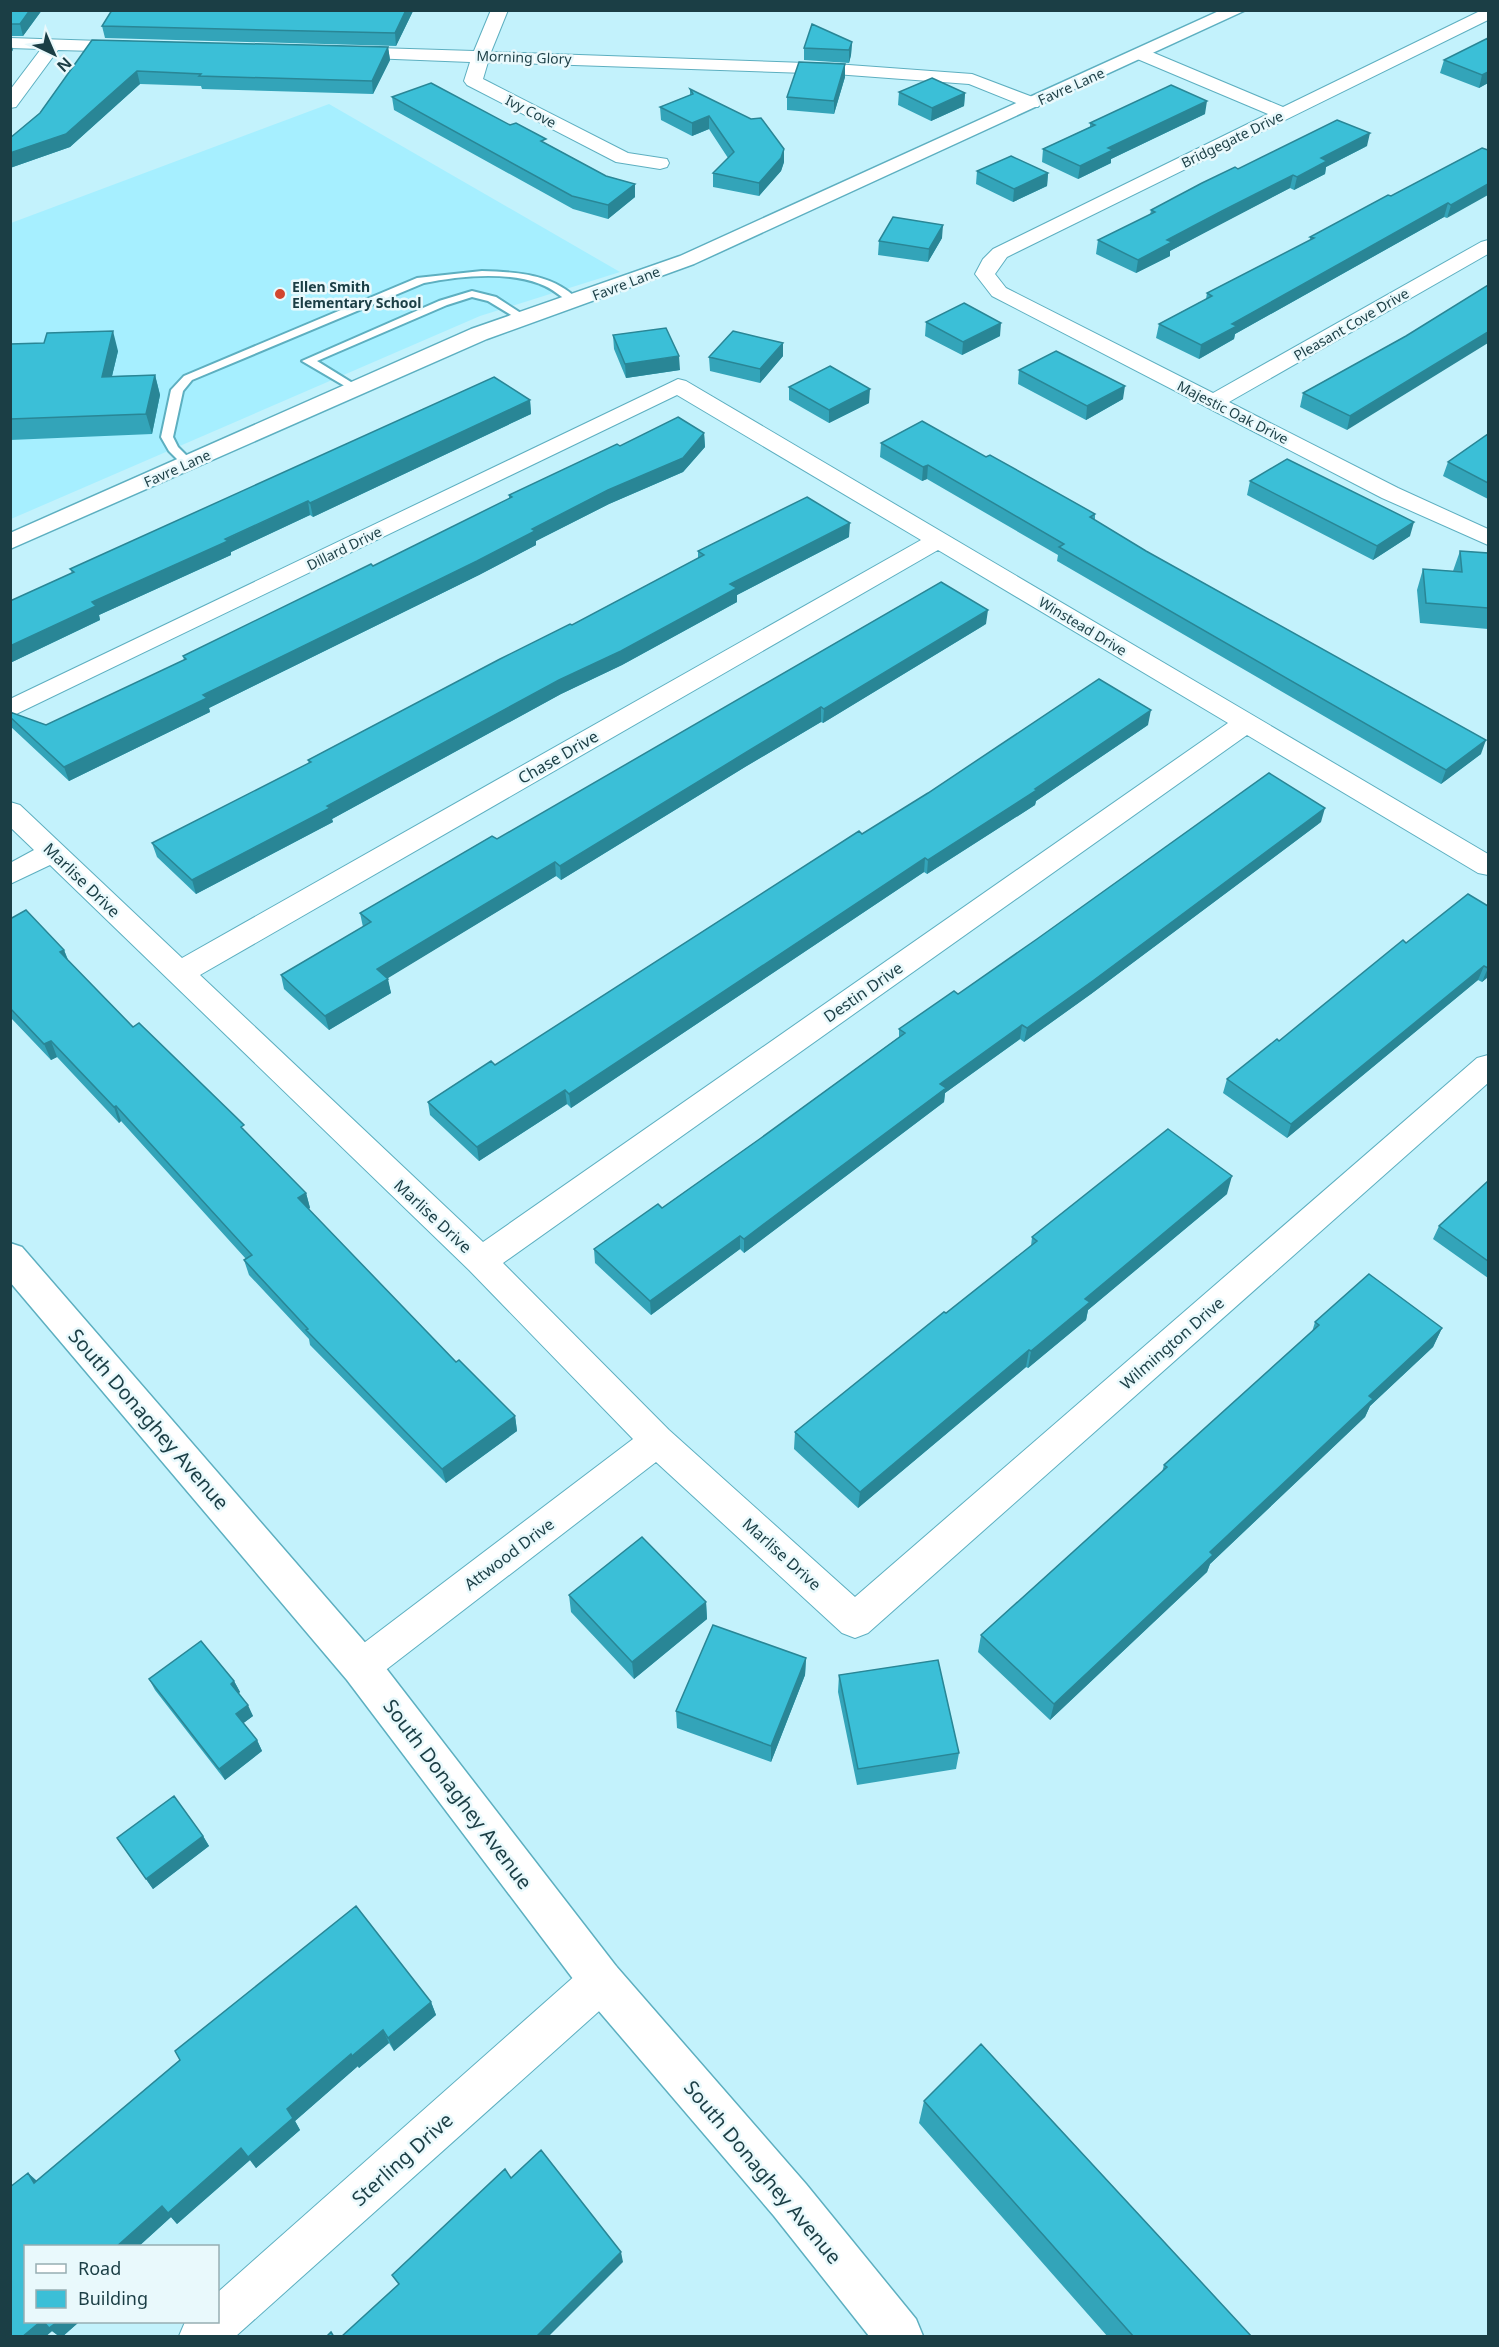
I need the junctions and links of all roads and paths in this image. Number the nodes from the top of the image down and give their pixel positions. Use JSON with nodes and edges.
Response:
{"nodes":[{"id":1,"x":500,"y":10,"type":"edge"},
{"id":2,"x":1237,"y":10,"type":"edge"},
{"id":3,"x":1488,"y":14,"type":"edge"},
{"id":4,"x":10,"y":43,"type":"edge"},
{"id":5,"x":52,"y":45,"type":"junction"},
{"id":6,"x":148,"y":47,"type":"edge"},
{"id":7,"x":326,"y":51,"type":"edge"},
{"id":8,"x":1141,"y":54,"type":"junction"},
{"id":9,"x":481,"y":55,"type":"junction"},
{"id":10,"x":1032,"y":103,"type":"junction"},
{"id":11,"x":10,"y":104,"type":"edge"},
{"id":12,"x":1283,"y":114,"type":"junction"},
{"id":13,"x":660,"y":163,"type":"dead end"},
{"id":14,"x":1488,"y":246,"type":"edge"},
{"id":15,"x":985,"y":274,"type":"joint"},
{"id":16,"x":574,"y":302,"type":"junction"},
{"id":17,"x":525,"y":319,"type":"junction"},
{"id":18,"x":678,"y":386,"type":"joint"},
{"id":19,"x":355,"y":389,"type":"junction"},
{"id":20,"x":1213,"y":402,"type":"junction"},
{"id":21,"x":188,"y":463,"type":"junction"},
{"id":22,"x":1488,"y":538,"type":"edge"},
{"id":23,"x":938,"y":540,"type":"junction"},
{"id":24,"x":10,"y":542,"type":"edge"},
{"id":25,"x":10,"y":709,"type":"edge"},
{"id":26,"x":1246,"y":723,"type":"junction"},
{"id":27,"x":10,"y":812,"type":"edge"},
{"id":28,"x":52,"y":852,"type":"junction"},
{"id":29,"x":1488,"y":866,"type":"edge"},
{"id":30,"x":10,"y":875,"type":"edge"},
{"id":31,"x":178,"y":974,"type":"junction"},
{"id":32,"x":1488,"y":1066,"type":"edge"},
{"id":33,"x":10,"y":1257,"type":"edge"},
{"id":34,"x":481,"y":1261,"type":"junction"},
{"id":35,"x":657,"y":1441,"type":"junction"},
{"id":36,"x":855,"y":1621,"type":"joint"},
{"id":37,"x":362,"y":1666,"type":"junction"},
{"id":38,"x":601,"y":1981,"type":"junction"},
{"id":39,"x":219,"y":2322,"type":"edge"},
{"id":40,"x":218,"y":2323,"type":"edge"},
{"id":41,"x":202,"y":2337,"type":"edge"},
{"id":42,"x":899,"y":2337,"type":"edge"}],
"edges":[{"from":1,"to":9,"type":"street","name":"Ivy Cove"},
{"from":2,"to":8,"type":"street","name":"Favre Lane"},
{"from":3,"to":12,"type":"street","name":"Bridgegate Drive"},
{"from":4,"to":5,"type":"street"},
{"from":5,"to":6,"type":"street"},
{"from":5,"to":11,"type":"street"},
{"from":7,"to":9,"type":"street","name":"Morning Glory"},
{"from":8,"to":10,"type":"street","name":"Favre Lane"},
{"from":8,"to":12,"type":"street"},
{"from":9,"to":10,"type":"street","name":"Morning Glory"},
{"from":9,"to":13,"type":"street","name":"Ivy Cove"},
{"from":10,"to":16,"type":"street","name":"Favre Lane"},
{"from":12,"to":15,"type":"street","name":"Bridgegate Drive"},
{"from":14,"to":20,"type":"street","name":"Pleasant Cove Drive"},
{"from":15,"to":20,"type":"street","name":"Majestic Oak Drive"},
{"from":16,"to":17,"type":"street","name":"Favre Lane"},
{"from":16,"to":21,"type":"lane"},
{"from":17,"to":19,"type":"street","name":"Favre Lane"},
{"from":17,"to":19,"type":"lane"},
{"from":18,"to":23,"type":"street","name":"Winstead Drive"},
{"from":18,"to":25,"type":"street","name":"Dillard Drive"},
{"from":19,"to":21,"type":"street","name":"Favre Lane"},
{"from":20,"to":22,"type":"street","name":"Majestic Oak Drive"},
{"from":21,"to":24,"type":"street","name":"Favre Lane"},
{"from":23,"to":26,"type":"street","name":"Winstead Drive"},
{"from":23,"to":31,"type":"street","name":"Chase Drive"},
{"from":26,"to":29,"type":"street","name":"Winstead Drive"},
{"from":26,"to":34,"type":"street","name":"Destin Drive"},
{"from":27,"to":28,"type":"street","name":"Marlise Drive"},
{"from":28,"to":30,"type":"street"},
{"from":28,"to":31,"type":"street","name":"Marlise Drive"},
{"from":31,"to":34,"type":"street","name":"Marlise Drive"},
{"from":32,"to":36,"type":"street","name":"Wilmington Drive"},
{"from":33,"to":37,"type":"street","name":"South Donaghey Avenue"},
{"from":34,"to":35,"type":"street","name":"Marlise Drive"},
{"from":35,"to":36,"type":"street","name":"Marlise Drive"},
{"from":35,"to":37,"type":"street","name":"Attwood Drive"},
{"from":37,"to":38,"type":"street","name":"South Donaghey Avenue"},
{"from":38,"to":39,"type":"street","name":"Sterling Drive"},
{"from":38,"to":42,"type":"street","name":"South Donaghey Avenue"},
{"from":40,"to":41,"type":"street","name":"Sterling Drive"}]}
